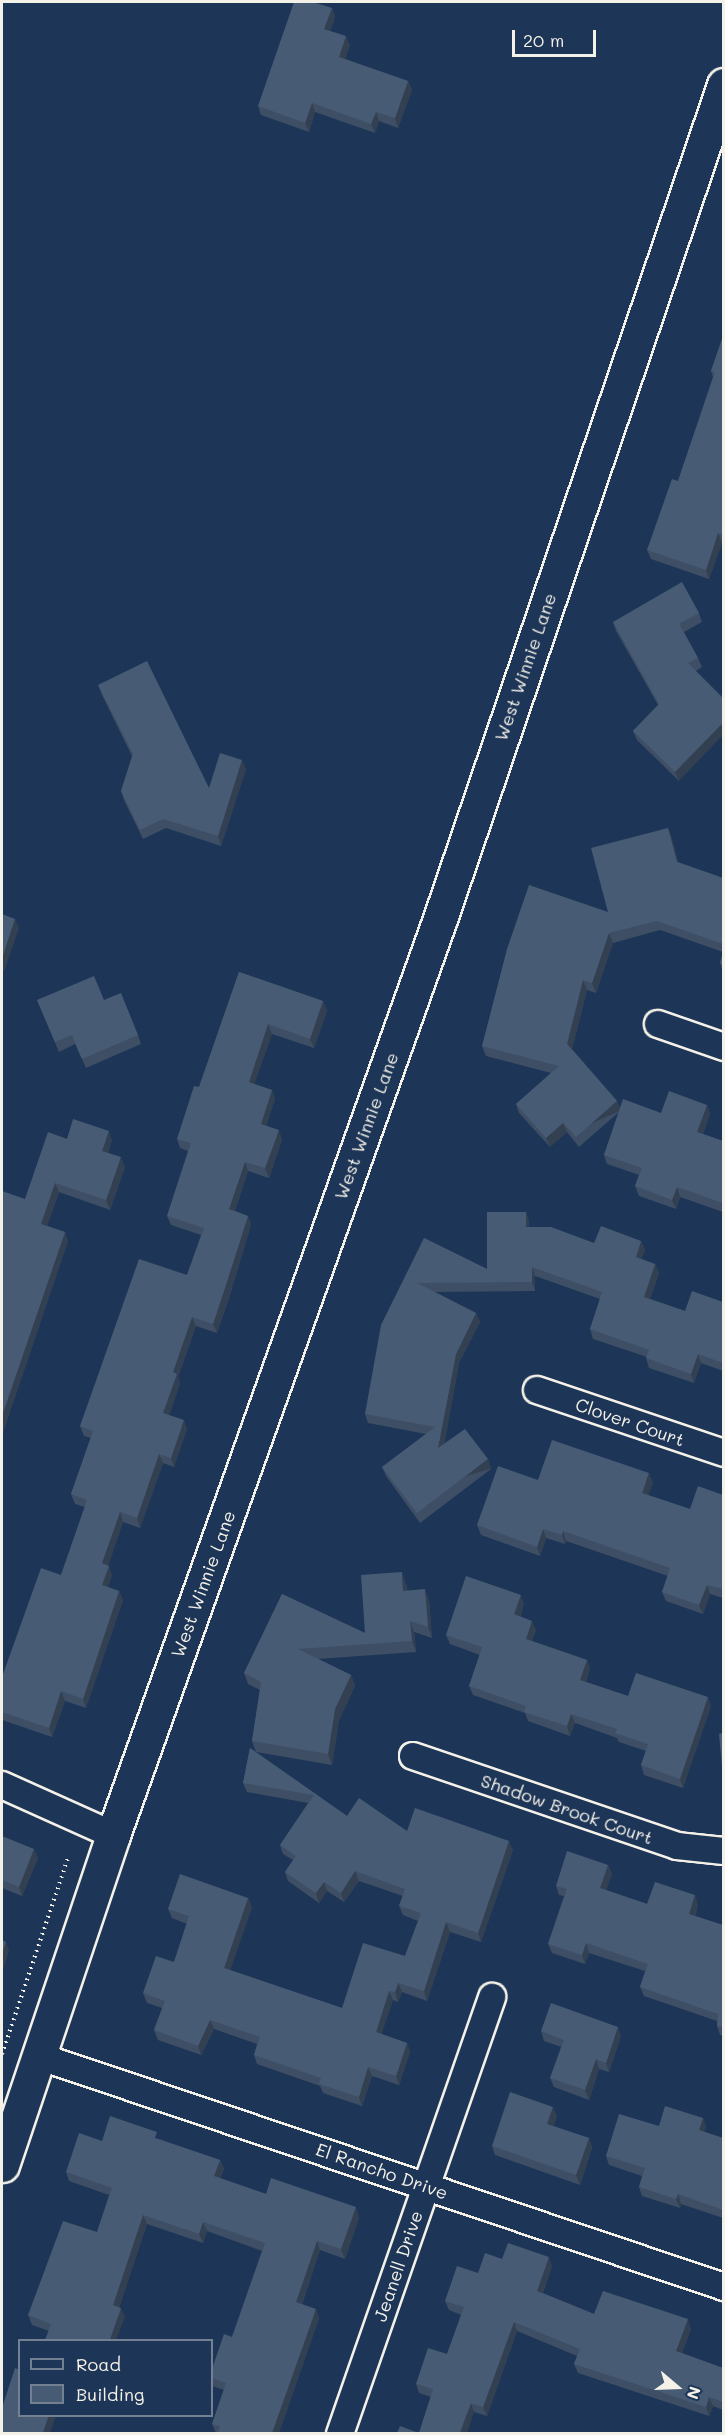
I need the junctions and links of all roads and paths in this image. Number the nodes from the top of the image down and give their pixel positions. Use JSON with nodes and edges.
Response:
{"nodes":[{"id":1,"x":723,"y":85,"type":"edge"},
{"id":2,"x":658,"y":1024,"type":"dead end"},
{"id":3,"x":723,"y":1047,"type":"edge"},
{"id":4,"x":537,"y":1390,"type":"dead end"},
{"id":5,"x":723,"y":1453,"type":"edge"},
{"id":6,"x":413,"y":1756,"type":"dead end"},
{"id":7,"x":2,"y":1785,"type":"edge"},
{"id":8,"x":113,"y":1835,"type":"junction"},
{"id":9,"x":723,"y":1851,"type":"edge"},
{"id":10,"x":68,"y":1857,"type":"dead end"},
{"id":11,"x":492,"y":1997,"type":"dead end"},
{"id":12,"x":2,"y":2055,"type":"edge"},
{"id":13,"x":41,"y":2057,"type":"junction"},
{"id":14,"x":2,"y":2166,"type":"edge"},
{"id":15,"x":425,"y":2186,"type":"junction"},
{"id":16,"x":723,"y":2287,"type":"edge"},
{"id":17,"x":340,"y":2433,"type":"edge"}],
"edges":[{"from":1,"to":8,"type":"street","name":"West Winnie Lane"},
{"from":2,"to":3,"type":"street"},
{"from":4,"to":5,"type":"street","name":"Clover Court"},
{"from":6,"to":9,"type":"street","name":"Shadow Brook Court"},
{"from":7,"to":8,"type":"street"},
{"from":8,"to":13,"type":"street","name":"West Winnie Lane"},
{"from":10,"to":12,"type":"path"},
{"from":11,"to":15,"type":"street","name":"Jeanell Drive"},
{"from":13,"to":14,"type":"street","name":"West Winnie Lane"},
{"from":13,"to":15,"type":"street","name":"El Rancho Drive"},
{"from":15,"to":16,"type":"street","name":"El Rancho Drive"},
{"from":15,"to":17,"type":"street","name":"Jeanell Drive"}]}
